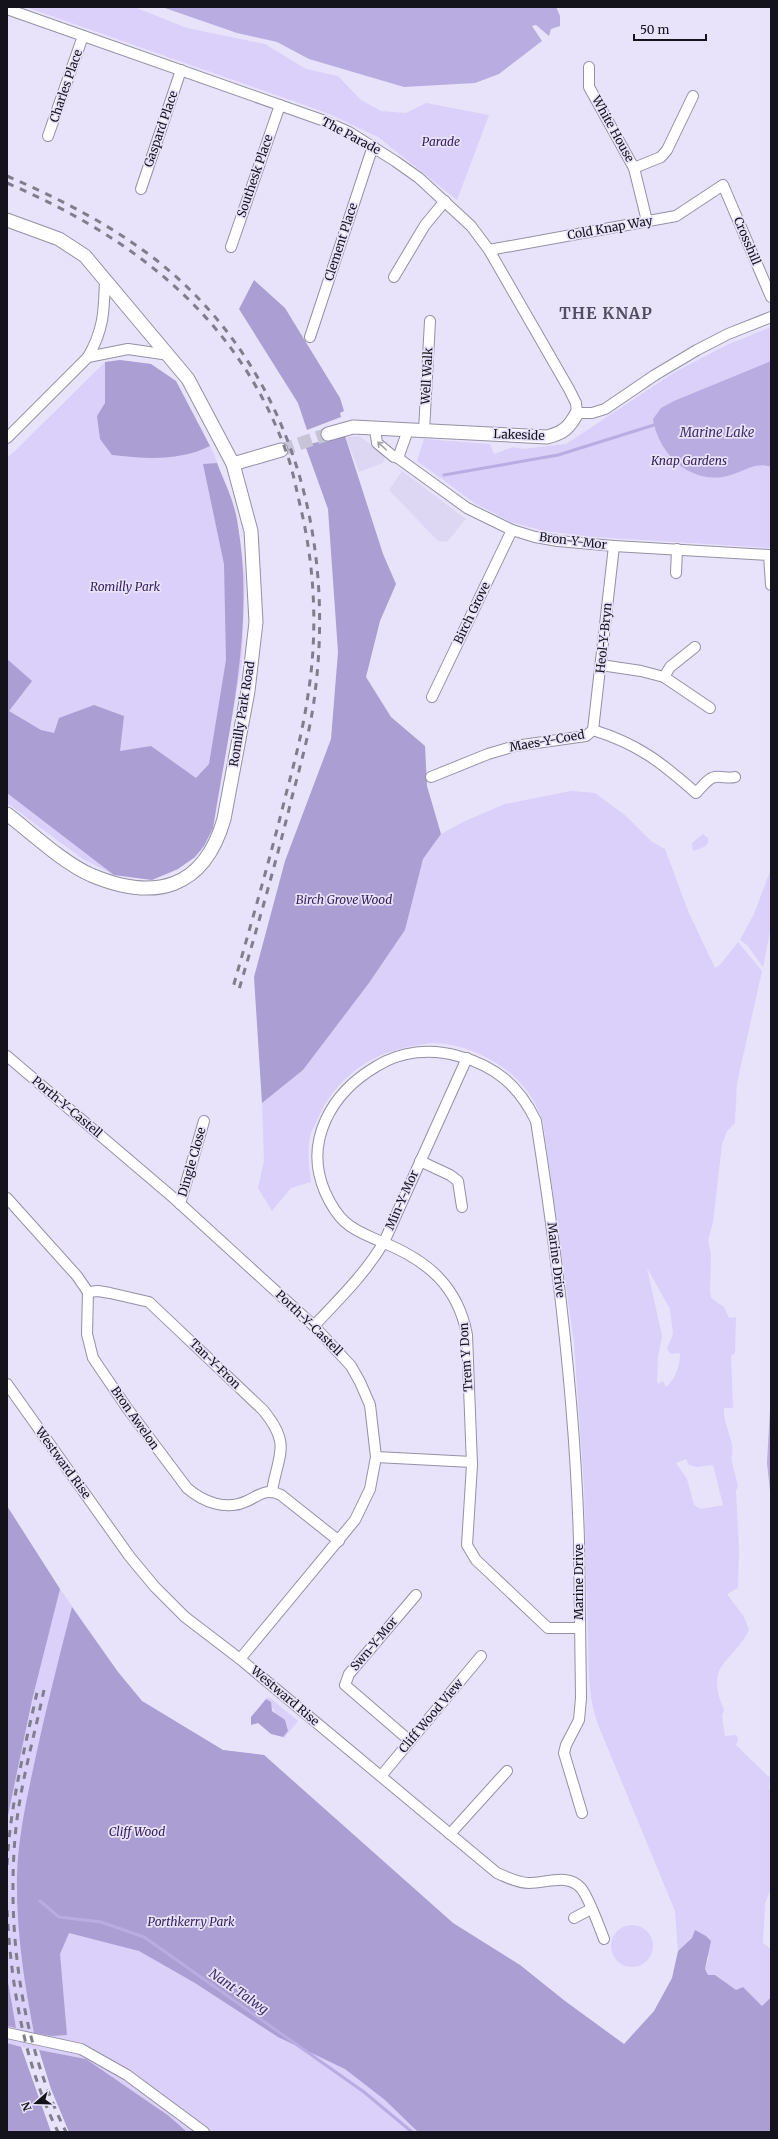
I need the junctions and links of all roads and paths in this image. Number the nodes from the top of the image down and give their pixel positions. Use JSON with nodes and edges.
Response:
{"nodes":[{"id":1,"x":7,"y":9,"type":"edge"},
{"id":2,"x":83,"y":36,"type":"junction"},
{"id":3,"x":590,"y":67,"type":"dead end"},
{"id":4,"x":181,"y":70,"type":"junction"},
{"id":5,"x":693,"y":96,"type":"dead end"},
{"id":6,"x":280,"y":105,"type":"junction"},
{"id":7,"x":48,"y":136,"type":"dead end"},
{"id":8,"x":373,"y":146,"type":"junction"},
{"id":9,"x":634,"y":168,"type":"junction"},
{"id":10,"x":723,"y":185,"type":"joint"},
{"id":11,"x":141,"y":189,"type":"dead end"},
{"id":12,"x":445,"y":201,"type":"junction"},
{"id":13,"x":7,"y":220,"type":"edge"},
{"id":14,"x":647,"y":221,"type":"junction"},
{"id":15,"x":231,"y":247,"type":"dead end"},
{"id":16,"x":489,"y":250,"type":"junction"},
{"id":17,"x":394,"y":277,"type":"dead end"},
{"id":18,"x":105,"y":279,"type":"junction"},
{"id":19,"x":771,"y":297,"type":"edge"},
{"id":20,"x":771,"y":317,"type":"edge"},
{"id":21,"x":430,"y":321,"type":"dead end"},
{"id":22,"x":310,"y":338,"type":"dead end"},
{"id":23,"x":169,"y":355,"type":"junction"},
{"id":24,"x":88,"y":357,"type":"junction"},
{"id":25,"x":577,"y":413,"type":"junction"},
{"id":26,"x":375,"y":429,"type":"junction"},
{"id":27,"x":408,"y":430,"type":"junction"},
{"id":28,"x":424,"y":431,"type":"junction"},
{"id":29,"x":328,"y":434,"type":"tunnel mouth"},
{"id":30,"x":7,"y":438,"type":"edge"},
{"id":31,"x":281,"y":450,"type":"tunnel mouth"},
{"id":32,"x":398,"y":458,"type":"junction"},
{"id":33,"x":233,"y":464,"type":"junction"},
{"id":34,"x":512,"y":530,"type":"junction"},
{"id":35,"x":614,"y":546,"type":"junction"},
{"id":36,"x":677,"y":549,"type":"junction"},
{"id":37,"x":676,"y":573,"type":"dead end"},
{"id":38,"x":771,"y":585,"type":"edge"},
{"id":39,"x":695,"y":647,"type":"dead end"},
{"id":40,"x":601,"y":665,"type":"junction"},
{"id":41,"x":664,"y":677,"type":"junction"},
{"id":42,"x":432,"y":697,"type":"dead end"},
{"id":43,"x":710,"y":708,"type":"dead end"},
{"id":44,"x":593,"y":730,"type":"junction"},
{"id":45,"x":430,"y":777,"type":"dead end"},
{"id":46,"x":735,"y":777,"type":"dead end"},
{"id":47,"x":7,"y":814,"type":"edge"},
{"id":48,"x":7,"y":1056,"type":"edge"},
{"id":49,"x":467,"y":1058,"type":"junction"},
{"id":50,"x":204,"y":1120,"type":"dead end"},
{"id":51,"x":420,"y":1161,"type":"junction"},
{"id":52,"x":7,"y":1198,"type":"edge"},
{"id":53,"x":180,"y":1204,"type":"junction"},
{"id":54,"x":462,"y":1207,"type":"dead end"},
{"id":55,"x":384,"y":1242,"type":"junction"},
{"id":56,"x":88,"y":1292,"type":"junction"},
{"id":57,"x":314,"y":1326,"type":"junction"},
{"id":58,"x":7,"y":1384,"type":"edge"},
{"id":59,"x":376,"y":1457,"type":"junction"},
{"id":60,"x":472,"y":1462,"type":"junction"},
{"id":61,"x":272,"y":1491,"type":"junction"},
{"id":62,"x":339,"y":1541,"type":"junction"},
{"id":63,"x":416,"y":1595,"type":"dead end"},
{"id":64,"x":580,"y":1628,"type":"junction"},
{"id":65,"x":481,"y":1656,"type":"dead end"},
{"id":66,"x":240,"y":1659,"type":"junction"},
{"id":67,"x":410,"y":1741,"type":"junction"},
{"id":68,"x":506,"y":1771,"type":"dead end"},
{"id":69,"x":381,"y":1776,"type":"junction"},
{"id":70,"x":582,"y":1813,"type":"dead end"},
{"id":71,"x":450,"y":1834,"type":"junction"},
{"id":72,"x":591,"y":1909,"type":"junction"},
{"id":73,"x":574,"y":1918,"type":"dead end"},
{"id":74,"x":604,"y":1939,"type":"dead end"},
{"id":75,"x":7,"y":2033,"type":"edge"},
{"id":76,"x":204,"y":2132,"type":"edge"}],
"edges":[{"from":1,"to":2,"type":"street","name":"The Parade"},
{"from":2,"to":4,"type":"street","name":"The Parade"},
{"from":2,"to":7,"type":"street","name":"Charles Place"},
{"from":3,"to":9,"type":"street","name":"White House"},
{"from":4,"to":6,"type":"street","name":"The Parade"},
{"from":4,"to":11,"type":"street","name":"Gaspard Place"},
{"from":5,"to":9,"type":"street","name":"White House"},
{"from":6,"to":8,"type":"street","name":"The Parade"},
{"from":6,"to":15,"type":"street","name":"Southesk Place"},
{"from":8,"to":12,"type":"street","name":"The Parade"},
{"from":8,"to":22,"type":"street","name":"Clement Place"},
{"from":9,"to":14,"type":"street","name":"White House"},
{"from":10,"to":14,"type":"street","name":"Cold Knap Way"},
{"from":10,"to":19,"type":"street","name":"Crosshill"},
{"from":12,"to":16,"type":"street","name":"The Parade"},
{"from":12,"to":17,"type":"street"},
{"from":13,"to":18,"type":"street","name":"Romilly Park Road"},
{"from":14,"to":16,"type":"street","name":"Cold Knap Way"},
{"from":16,"to":25,"type":"street","name":"The Parade"},
{"from":18,"to":23,"type":"street","name":"Romilly Park Road"},
{"from":18,"to":24,"type":"street"},
{"from":20,"to":25,"type":"street"},
{"from":21,"to":28,"type":"street","name":"Well Walk"},
{"from":23,"to":24,"type":"street"},
{"from":23,"to":33,"type":"street","name":"Romilly Park Road"},
{"from":24,"to":30,"type":"street"},
{"from":25,"to":28,"type":"street","name":"Lakeside"},
{"from":26,"to":27,"type":"street","name":"Lakeside"},
{"from":26,"to":29,"type":"street","name":"Lakeside"},
{"from":32,"to":26,"type":"street","name":"Bron-Y-Mor","one_way":true},
{"from":27,"to":28,"type":"street","name":"Lakeside"},
{"from":27,"to":32,"type":"street"},
{"from":31,"to":33,"type":"street"},
{"from":32,"to":34,"type":"street","name":"Bron-Y-Mor"},
{"from":33,"to":47,"type":"street","name":"Romilly Park Road"},
{"from":34,"to":35,"type":"street","name":"Bron-Y-Mor"},
{"from":34,"to":42,"type":"street","name":"Birch Grove"},
{"from":35,"to":36,"type":"street","name":"Bron-Y-Mor"},
{"from":35,"to":40,"type":"street","name":"Heol-Y-Bryn"},
{"from":36,"to":37,"type":"street"},
{"from":36,"to":38,"type":"street","name":"Bron-Y-Mor"},
{"from":39,"to":41,"type":"street"},
{"from":40,"to":41,"type":"street"},
{"from":40,"to":44,"type":"street","name":"Heol-Y-Bryn"},
{"from":41,"to":43,"type":"street"},
{"from":44,"to":45,"type":"street","name":"Maes-Y-Coed"},
{"from":44,"to":46,"type":"street","name":"Maes-Y-Coed"},
{"from":48,"to":53,"type":"street","name":"Porth-Y-Castell"},
{"from":49,"to":51,"type":"street","name":"Min-Y-Mor"},
{"from":49,"to":55,"type":"street","name":"Marine Drive"},
{"from":49,"to":64,"type":"street","name":"Marine Drive"},
{"from":50,"to":53,"type":"street","name":"Dingle Close"},
{"from":51,"to":54,"type":"street"},
{"from":51,"to":55,"type":"street","name":"Min-Y-Mor"},
{"from":52,"to":56,"type":"street"},
{"from":53,"to":57,"type":"street","name":"Porth-Y-Castell"},
{"from":55,"to":57,"type":"street","name":"Min-Y-Mor"},
{"from":55,"to":60,"type":"street","name":"Trem Y Don"},
{"from":56,"to":61,"type":"street","name":"Tan-Y-Fron"},
{"from":56,"to":61,"type":"street","name":"Bron Awelon"},
{"from":57,"to":59,"type":"street","name":"Porth-Y-Castell"},
{"from":58,"to":66,"type":"street","name":"Westward Rise"},
{"from":59,"to":60,"type":"street"},
{"from":59,"to":62,"type":"street","name":"Porth-Y-Castell"},
{"from":60,"to":64,"type":"street","name":"Trem Y Don"},
{"from":61,"to":62,"type":"street"},
{"from":62,"to":66,"type":"street","name":"Porth-Y-Castell"},
{"from":63,"to":67,"type":"street","name":"Swn-Y-Mor"},
{"from":64,"to":70,"type":"street","name":"Marine Drive"},
{"from":65,"to":67,"type":"street","name":"Cliff Wood View"},
{"from":66,"to":69,"type":"street","name":"Westward Rise"},
{"from":67,"to":69,"type":"street","name":"Cliff Wood View"},
{"from":68,"to":71,"type":"street"},
{"from":69,"to":71,"type":"street","name":"Westward Rise"},
{"from":71,"to":72,"type":"street","name":"Westward Rise"},
{"from":72,"to":73,"type":"street"},
{"from":72,"to":74,"type":"street","name":"Westward Rise"},
{"from":75,"to":76,"type":"street"}]}
